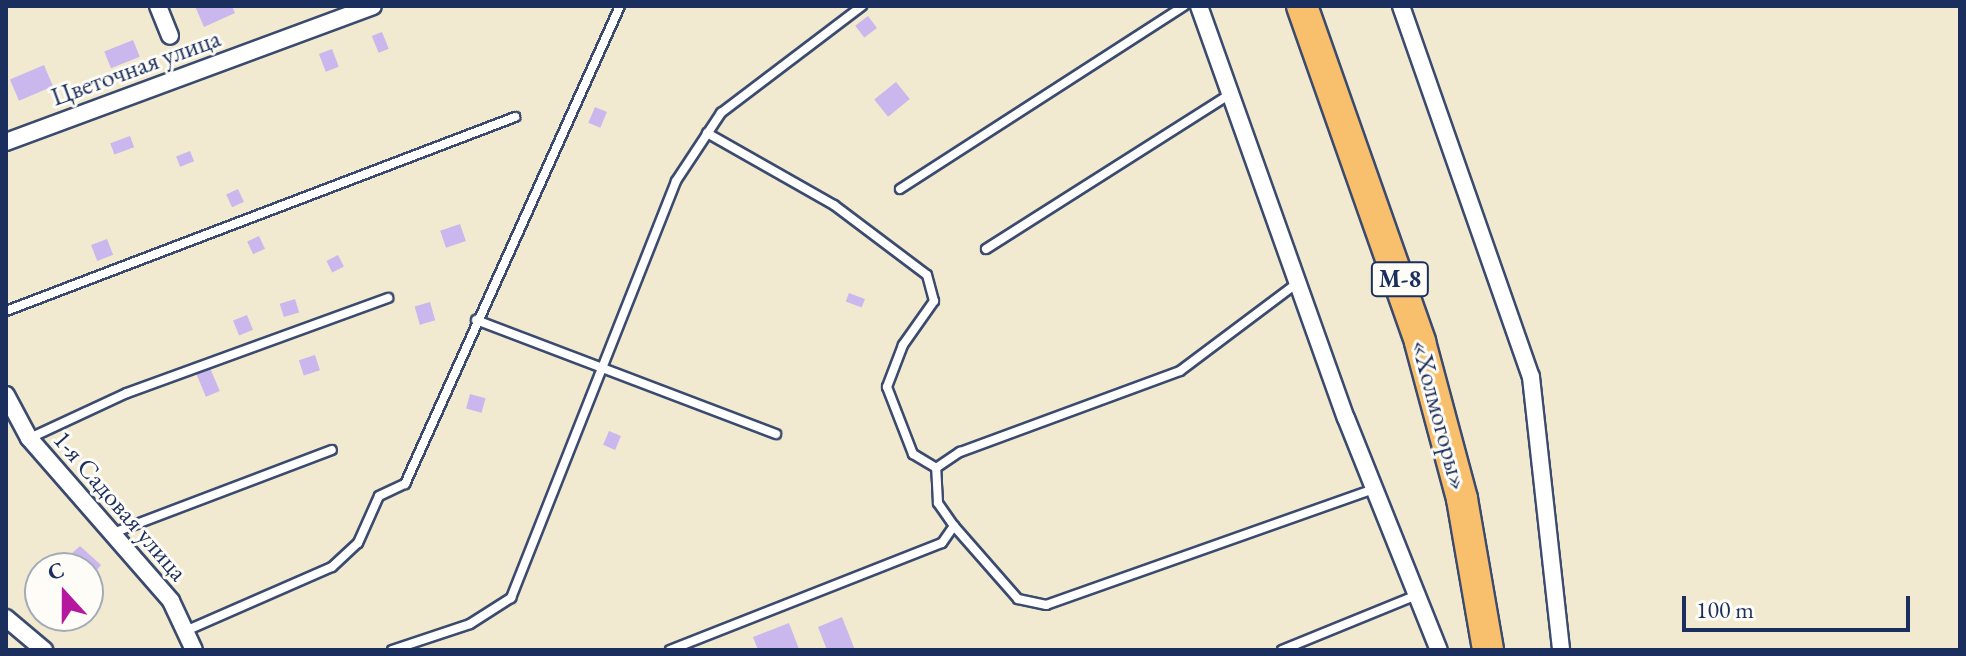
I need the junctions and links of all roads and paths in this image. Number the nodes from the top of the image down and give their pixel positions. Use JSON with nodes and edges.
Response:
{"nodes":[{"id":1,"x":158,"y":6,"type":"edge"},
{"id":2,"x":373,"y":6,"type":"edge"},
{"id":3,"x":620,"y":6,"type":"edge"},
{"id":4,"x":862,"y":6,"type":"edge"},
{"id":5,"x":1184,"y":6,"type":"edge"},
{"id":6,"x":1199,"y":6,"type":"edge"},
{"id":7,"x":1302,"y":6,"type":"edge"},
{"id":8,"x":1401,"y":6,"type":"edge"},
{"id":9,"x":170,"y":36,"type":"dead end"},
{"id":10,"x":1231,"y":93,"type":"junction"},
{"id":11,"x":515,"y":117,"type":"dead end"},
{"id":12,"x":707,"y":133,"type":"junction"},
{"id":13,"x":6,"y":142,"type":"edge"},
{"id":14,"x":900,"y":189,"type":"dead end"},
{"id":15,"x":986,"y":249,"type":"dead end"},
{"id":16,"x":1297,"y":283,"type":"junction"},
{"id":17,"x":388,"y":298,"type":"dead end"},
{"id":18,"x":6,"y":311,"type":"edge"},
{"id":19,"x":476,"y":320,"type":"junction"},
{"id":20,"x":606,"y":367,"type":"junction"},
{"id":21,"x":6,"y":395,"type":"edge"},
{"id":22,"x":776,"y":434,"type":"dead end"},
{"id":23,"x":29,"y":438,"type":"junction"},
{"id":24,"x":332,"y":450,"type":"dead end"},
{"id":25,"x":936,"y":468,"type":"junction"},
{"id":26,"x":1373,"y":489,"type":"junction"},
{"id":27,"x":954,"y":526,"type":"junction"},
{"id":28,"x":109,"y":535,"type":"junction"},
{"id":29,"x":1420,"y":594,"type":"junction"},
{"id":30,"x":6,"y":618,"type":"edge"},
{"id":31,"x":190,"y":629,"type":"junction"},
{"id":32,"x":44,"y":650,"type":"edge"},
{"id":33,"x":194,"y":650,"type":"edge"},
{"id":34,"x":392,"y":650,"type":"edge"},
{"id":35,"x":670,"y":650,"type":"edge"},
{"id":36,"x":1282,"y":650,"type":"edge"},
{"id":37,"x":1439,"y":650,"type":"edge"},
{"id":38,"x":1488,"y":650,"type":"edge"},
{"id":39,"x":1561,"y":650,"type":"edge"}],
"edges":[{"from":1,"to":9,"type":"street"},
{"from":2,"to":13,"type":"street","name":"Цветочная улица"},
{"from":3,"to":19,"type":"lane"},
{"from":4,"to":12,"type":"lane"},
{"from":5,"to":14,"type":"lane"},
{"from":6,"to":10,"type":"street"},
{"from":7,"to":38,"type":"highway","name":"«Холмогоры»","number":"М-8"},
{"from":8,"to":39,"type":"street"},
{"from":10,"to":15,"type":"lane"},
{"from":10,"to":16,"type":"street"},
{"from":11,"to":18,"type":"lane"},
{"from":12,"to":20,"type":"lane"},
{"from":12,"to":25,"type":"lane"},
{"from":16,"to":25,"type":"lane"},
{"from":16,"to":26,"type":"street"},
{"from":17,"to":23,"type":"lane"},
{"from":19,"to":20,"type":"lane"},
{"from":19,"to":31,"type":"lane"},
{"from":20,"to":22,"type":"lane"},
{"from":20,"to":34,"type":"lane"},
{"from":21,"to":23,"type":"street","name":"1-я Садовая улица"},
{"from":23,"to":28,"type":"street","name":"1-я Садовая улица"},
{"from":24,"to":28,"type":"lane"},
{"from":25,"to":27,"type":"lane"},
{"from":26,"to":27,"type":"lane"},
{"from":26,"to":29,"type":"street"},
{"from":27,"to":35,"type":"lane"},
{"from":28,"to":31,"type":"street","name":"1-я Садовая улица"},
{"from":29,"to":36,"type":"lane"},
{"from":29,"to":37,"type":"street"},
{"from":30,"to":32,"type":"street"},
{"from":31,"to":33,"type":"street","name":"1-я Садовая улица"}]}
